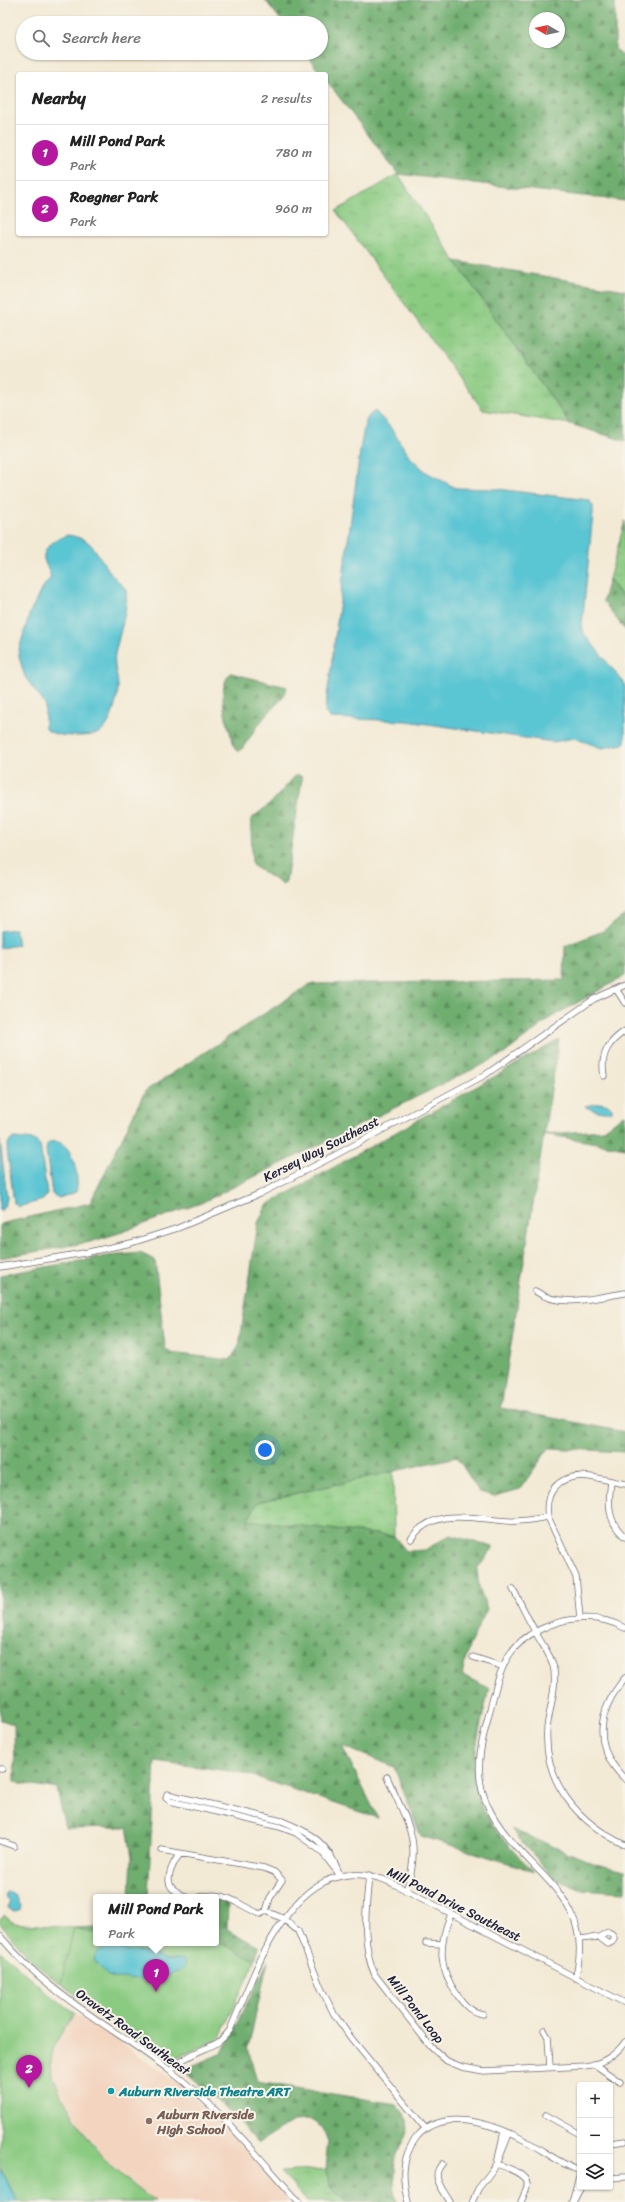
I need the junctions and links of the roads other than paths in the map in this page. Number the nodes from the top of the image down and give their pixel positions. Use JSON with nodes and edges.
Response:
{"nodes":[{"id":1,"x":625,"y":986,"type":"edge"},
{"id":2,"x":616,"y":989,"type":"junction"},
{"id":3,"x":625,"y":1003,"type":"edge"},
{"id":4,"x":625,"y":1031,"type":"edge"},
{"id":5,"x":604,"y":1076,"type":"dead end"},
{"id":6,"x":0,"y":1267,"type":"edge"},
{"id":7,"x":534,"y":1291,"type":"dead end"},
{"id":8,"x":625,"y":1293,"type":"edge"},
{"id":9,"x":611,"y":1482,"type":"junction"},
{"id":10,"x":625,"y":1484,"type":"edge"},
{"id":11,"x":548,"y":1517,"type":"junction"},
{"id":12,"x":625,"y":1537,"type":"edge"},
{"id":13,"x":411,"y":1539,"type":"dead end"},
{"id":14,"x":513,"y":1589,"type":"dead end"},
{"id":15,"x":580,"y":1618,"type":"junction"},
{"id":16,"x":625,"y":1628,"type":"edge"},
{"id":17,"x":535,"y":1631,"type":"junction"},
{"id":18,"x":473,"y":1657,"type":"dead end"},
{"id":19,"x":501,"y":1666,"type":"junction"},
{"id":20,"x":625,"y":1678,"type":"edge"},
{"id":21,"x":387,"y":1777,"type":"dead end"},
{"id":22,"x":625,"y":1779,"type":"edge"},
{"id":23,"x":0,"y":1841,"type":"edge"},
{"id":24,"x":625,"y":1845,"type":"edge"},
{"id":25,"x":14,"y":1846,"type":"dead end"},
{"id":26,"x":162,"y":1850,"type":"dead end"},
{"id":27,"x":180,"y":1854,"type":"junction"},
{"id":28,"x":340,"y":1875,"type":"junction"},
{"id":29,"x":369,"y":1875,"type":"junction"},
{"id":30,"x":406,"y":1891,"type":"junction"},
{"id":31,"x":181,"y":1894,"type":"edge"},
{"id":32,"x":219,"y":1895,"type":"edge"},
{"id":33,"x":266,"y":1911,"type":"junction"},
{"id":34,"x":451,"y":1914,"type":"junction"},
{"id":35,"x":284,"y":1919,"type":"junction"},
{"id":36,"x":0,"y":1936,"type":"edge"},
{"id":37,"x":599,"y":1937,"type":"dead end"},
{"id":38,"x":579,"y":1939,"type":"junction"},
{"id":39,"x":426,"y":1943,"type":"dead end"},
{"id":40,"x":441,"y":1944,"type":"junction"},
{"id":41,"x":575,"y":1978,"type":"junction"},
{"id":42,"x":625,"y":2003,"type":"edge"},
{"id":43,"x":483,"y":2014,"type":"dead end"},
{"id":44,"x":544,"y":2030,"type":"dead end"},
{"id":45,"x":625,"y":2042,"type":"edge"},
{"id":46,"x":594,"y":2064,"type":"junction"},
{"id":47,"x":550,"y":2067,"type":"junction"},
{"id":48,"x":170,"y":2071,"type":"junction"},
{"id":49,"x":620,"y":2082,"type":"dead end"},
{"id":50,"x":546,"y":2115,"type":"dead end"},
{"id":51,"x":425,"y":2128,"type":"junction"},
{"id":52,"x":577,"y":2132,"type":"edge"},
{"id":53,"x":506,"y":2133,"type":"junction"},
{"id":54,"x":625,"y":2141,"type":"edge"},
{"id":55,"x":613,"y":2143,"type":"edge"},
{"id":56,"x":442,"y":2164,"type":"dead end"},
{"id":57,"x":497,"y":2164,"type":"junction"},
{"id":58,"x":577,"y":2170,"type":"edge"},
{"id":59,"x":625,"y":2177,"type":"edge"},
{"id":60,"x":613,"y":2178,"type":"edge"},
{"id":61,"x":577,"y":2183,"type":"edge"},
{"id":62,"x":579,"y":2190,"type":"edge"},
{"id":63,"x":299,"y":2202,"type":"edge"},
{"id":64,"x":408,"y":2202,"type":"edge"},
{"id":65,"x":450,"y":2202,"type":"edge"},
{"id":66,"x":472,"y":2202,"type":"edge"},
{"id":67,"x":521,"y":2202,"type":"edge"},
{"id":68,"x":572,"y":2202,"type":"edge"}],
"edges":[{"from":1,"to":2,"type":"street","name":"Kersey Way Southeast"},
{"from":2,"to":3,"type":"street"},
{"from":2,"to":6,"type":"street","name":"Kersey Way Southeast"},
{"from":4,"to":5,"type":"street"},
{"from":7,"to":8,"type":"street"},
{"from":9,"to":10,"type":"street"},
{"from":9,"to":11,"type":"street"},
{"from":9,"to":12,"type":"street"},
{"from":11,"to":13,"type":"street"},
{"from":11,"to":15,"type":"street"},
{"from":14,"to":17,"type":"street"},
{"from":15,"to":16,"type":"street"},
{"from":15,"to":17,"type":"street"},
{"from":17,"to":19,"type":"street"},
{"from":17,"to":24,"type":"street"},
{"from":18,"to":19,"type":"street"},
{"from":19,"to":38,"type":"street"},
{"from":20,"to":22,"type":"street"},
{"from":21,"to":30,"type":"street"},
{"from":23,"to":25,"type":"street"},
{"from":26,"to":27,"type":"street"},
{"from":27,"to":31,"type":"street"},
{"from":27,"to":33,"type":"street"},
{"from":28,"to":28,"type":"street"},
{"from":28,"to":29,"type":"street","name":"Mill Pond Drive Southeast"},
{"from":28,"to":35,"type":"street","name":"Mill Pond Drive Southeast"},
{"from":29,"to":30,"type":"street","name":"Mill Pond Drive Southeast"},
{"from":29,"to":47,"type":"street","name":"Mill Pond Loop"},
{"from":30,"to":34,"type":"street","name":"Mill Pond Drive Southeast"},
{"from":32,"to":33,"type":"street"},
{"from":33,"to":35,"type":"street"},
{"from":34,"to":40,"type":"street"},
{"from":34,"to":41,"type":"street","name":"Mill Pond Drive Southeast"},
{"from":35,"to":48,"type":"street","name":"Mill Pond Drive Southeast"},
{"from":35,"to":51,"type":"street"},
{"from":36,"to":48,"type":"street","name":"Oravetz Road Southeast"},
{"from":37,"to":38,"type":"street"},
{"from":38,"to":41,"type":"street"},
{"from":39,"to":40,"type":"street"},
{"from":40,"to":43,"type":"street"},
{"from":41,"to":42,"type":"street","name":"Mill Pond Drive Southeast"},
{"from":44,"to":47,"type":"street"},
{"from":45,"to":46,"type":"street","name":"Mill Pond Loop"},
{"from":46,"to":47,"type":"street","name":"Mill Pond Loop"},
{"from":46,"to":49,"type":"street"},
{"from":48,"to":63,"type":"street","name":"Oravetz Road Southeast"},
{"from":50,"to":52,"type":"street"},
{"from":51,"to":53,"type":"street"},
{"from":51,"to":64,"type":"street"},
{"from":53,"to":57,"type":"street"},
{"from":53,"to":58,"type":"street"},
{"from":54,"to":55,"type":"street"},
{"from":56,"to":65,"type":"street"},
{"from":57,"to":66,"type":"street"},
{"from":57,"to":67,"type":"street"},
{"from":59,"to":60,"type":"street"},
{"from":61,"to":68,"type":"street"},
{"from":62,"to":68,"type":"street"}]}
